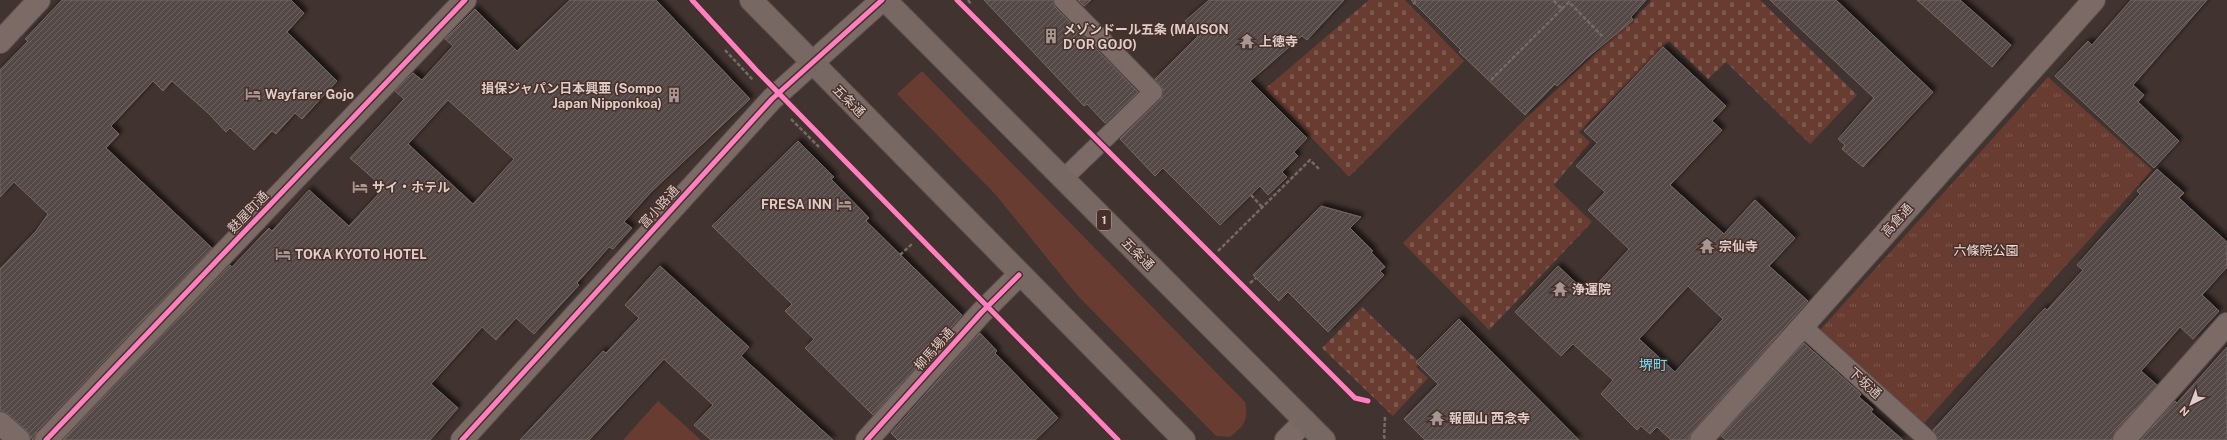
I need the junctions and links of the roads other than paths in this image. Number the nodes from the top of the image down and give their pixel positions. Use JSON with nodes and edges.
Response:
{"nodes":[{"id":1,"x":39,"y":0,"type":"edge"},
{"id":2,"x":465,"y":0,"type":"edge"},
{"id":3,"x":751,"y":0,"type":"edge"},
{"id":4,"x":884,"y":0,"type":"edge"},
{"id":5,"x":1063,"y":0,"type":"edge"},
{"id":6,"x":2094,"y":0,"type":"edge"},
{"id":7,"x":0,"y":42,"type":"edge"},
{"id":8,"x":811,"y":62,"type":"junction"},
{"id":9,"x":1063,"y":179,"type":"junction"},
{"id":10,"x":1019,"y":275,"type":"junction"},
{"id":11,"x":2227,"y":324,"type":"edge"},
{"id":12,"x":1802,"y":326,"type":"junction"},
{"id":13,"x":0,"y":423,"type":"edge"},
{"id":14,"x":1306,"y":430,"type":"edge"},
{"id":15,"x":19,"y":440,"type":"edge"},
{"id":16,"x":46,"y":440,"type":"edge"},
{"id":17,"x":462,"y":440,"type":"edge"},
{"id":18,"x":867,"y":440,"type":"edge"},
{"id":19,"x":1184,"y":440,"type":"edge"},
{"id":20,"x":1286,"y":440,"type":"edge"},
{"id":21,"x":1324,"y":440,"type":"edge"},
{"id":22,"x":1701,"y":440,"type":"edge"},
{"id":23,"x":1928,"y":440,"type":"edge"},
{"id":24,"x":2124,"y":440,"type":"edge"}],
"edges":[{"from":1,"to":7,"type":"street"},
{"from":2,"to":16,"type":"street","name":"麩屋町通"},
{"from":3,"to":8,"type":"highway","name":"五条通"},
{"from":4,"to":8,"type":"street","name":"富小路通"},
{"from":4,"to":9,"type":"highway","name":"五条通","number":"1"},
{"from":5,"to":9,"type":"lane"},
{"from":6,"to":12,"type":"street","name":"高倉通"},
{"from":8,"to":10,"type":"highway","name":"五条通"},
{"from":8,"to":17,"type":"street","name":"富小路通"},
{"from":9,"to":14,"type":"highway","name":"五条通","number":"1"},
{"from":10,"to":18,"type":"street","name":"柳馬場通"},
{"from":10,"to":19,"type":"highway","name":"五条通"},
{"from":11,"to":24,"type":"street"},
{"from":12,"to":22,"type":"street","name":"高倉通"},
{"from":12,"to":23,"type":"lane","name":"下坂通"},
{"from":13,"to":15,"type":"street"},
{"from":14,"to":20,"type":"street"},
{"from":14,"to":21,"type":"highway","name":"五条通","number":"1"}]}
